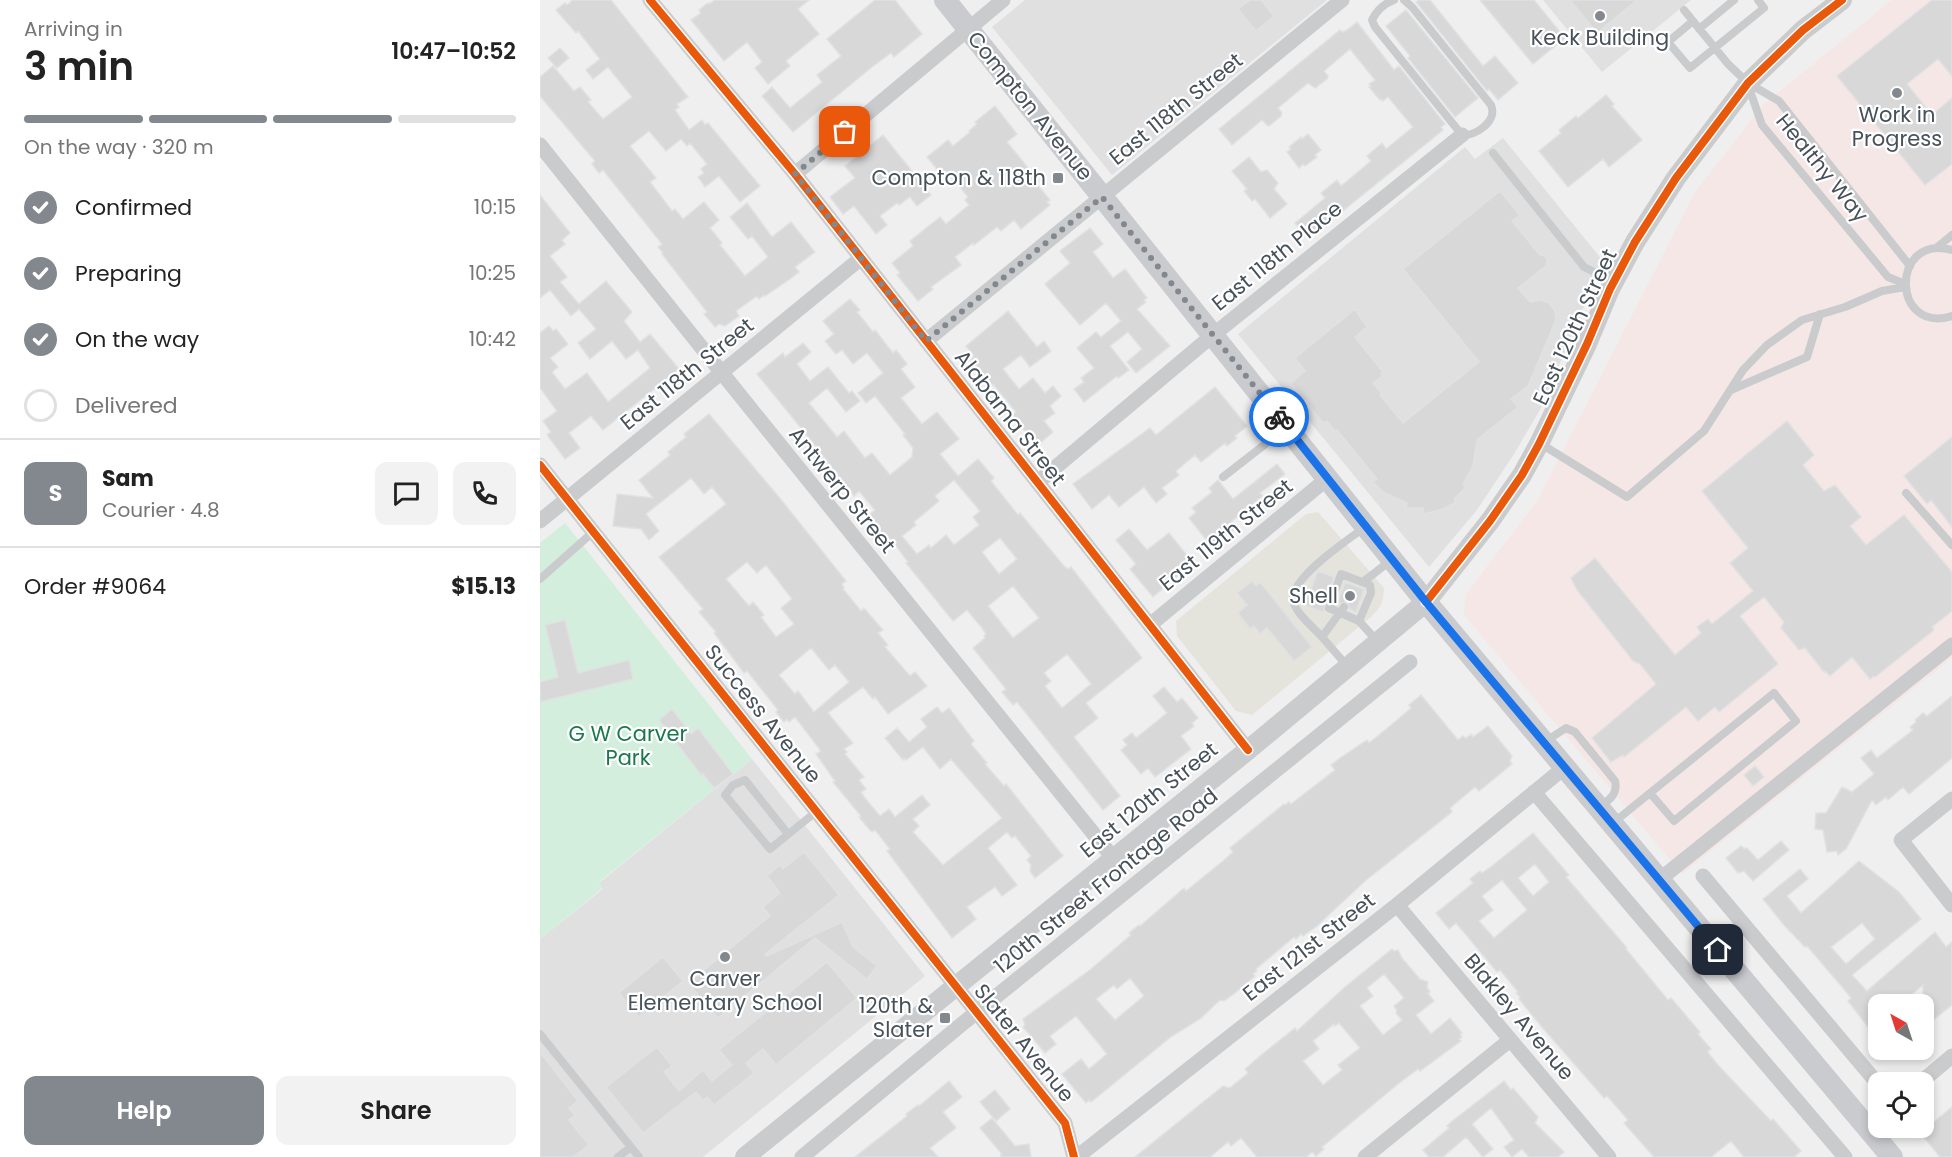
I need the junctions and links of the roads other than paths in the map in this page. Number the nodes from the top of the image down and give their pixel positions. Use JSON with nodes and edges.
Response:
{"nodes":[{"id":1,"x":945,"y":0,"type":"edge"},
{"id":2,"x":1003,"y":0,"type":"edge"},
{"id":3,"x":1341,"y":0,"type":"edge"},
{"id":4,"x":1394,"y":0,"type":"edge"},
{"id":5,"x":1404,"y":0,"type":"edge"},
{"id":6,"x":1734,"y":0,"type":"edge"},
{"id":7,"x":1758,"y":0,"type":"edge"},
{"id":8,"x":1842,"y":0,"type":"edge"},
{"id":9,"x":658,"y":3,"type":"edge"},
{"id":10,"x":1684,"y":10,"type":"dead end"},
{"id":11,"x":1693,"y":21,"type":"junction"},
{"id":12,"x":968,"y":28,"type":"junction"},
{"id":13,"x":1699,"y":29,"type":"junction"},
{"id":14,"x":1714,"y":48,"type":"junction"},
{"id":15,"x":1748,"y":83,"type":"junction"},
{"id":16,"x":1462,"y":135,"type":"junction"},
{"id":17,"x":540,"y":145,"type":"edge"},
{"id":18,"x":1492,"y":153,"type":"dead end"},
{"id":19,"x":795,"y":174,"type":"junction"},
{"id":20,"x":1102,"y":197,"type":"junction"},
{"id":21,"x":1952,"y":235,"type":"edge"},
{"id":22,"x":1936,"y":248,"type":"junction"},
{"id":23,"x":1952,"y":250,"type":"edge"},
{"id":24,"x":860,"y":259,"type":"junction"},
{"id":25,"x":1910,"y":266,"type":"junction"},
{"id":26,"x":1614,"y":282,"type":"junction"},
{"id":27,"x":1905,"y":286,"type":"junction"},
{"id":28,"x":1820,"y":314,"type":"junction"},
{"id":29,"x":1952,"y":316,"type":"edge"},
{"id":30,"x":1213,"y":335,"type":"junction"},
{"id":31,"x":926,"y":341,"type":"junction"},
{"id":32,"x":722,"y":374,"type":"junction"},
{"id":33,"x":1729,"y":391,"type":"junction"},
{"id":34,"x":1287,"y":427,"type":"junction"},
{"id":35,"x":1539,"y":444,"type":"junction"},
{"id":36,"x":540,"y":465,"type":"edge"},
{"id":37,"x":1223,"y":477,"type":"dead end"},
{"id":38,"x":1328,"y":478,"type":"junction"},
{"id":39,"x":1038,"y":482,"type":"junction"},
{"id":40,"x":1906,"y":493,"type":"dead end"},
{"id":41,"x":567,"y":499,"type":"junction"},
{"id":42,"x":540,"y":521,"type":"edge"},
{"id":43,"x":1366,"y":526,"type":"junction"},
{"id":44,"x":593,"y":532,"type":"junction"},
{"id":45,"x":1952,"y":545,"type":"edge"},
{"id":46,"x":1392,"y":559,"type":"junction"},
{"id":47,"x":540,"y":579,"type":"edge"},
{"id":48,"x":1358,"y":582,"type":"junction"},
{"id":49,"x":1426,"y":602,"type":"junction"},
{"id":50,"x":1342,"y":610,"type":"junction"},
{"id":51,"x":1359,"y":621,"type":"junction"},
{"id":52,"x":1151,"y":624,"type":"junction"},
{"id":53,"x":1322,"y":637,"type":"junction"},
{"id":54,"x":1378,"y":643,"type":"junction"},
{"id":55,"x":1952,"y":645,"type":"edge"},
{"id":56,"x":1410,"y":662,"type":"dead end"},
{"id":57,"x":1348,"y":668,"type":"junction"},
{"id":58,"x":1544,"y":742,"type":"junction"},
{"id":59,"x":1248,"y":750,"type":"junction"},
{"id":60,"x":1565,"y":767,"type":"junction"},
{"id":61,"x":1534,"y":792,"type":"junction"},
{"id":62,"x":1650,"y":793,"type":"junction"},
{"id":63,"x":1952,"y":799,"type":"edge"},
{"id":64,"x":817,"y":811,"type":"junction"},
{"id":65,"x":1605,"y":816,"type":"junction"},
{"id":66,"x":788,"y":834,"type":"junction"},
{"id":67,"x":1114,"y":859,"type":"junction"},
{"id":68,"x":1703,"y":876,"type":"dead end"},
{"id":69,"x":1659,"y":879,"type":"junction"},
{"id":70,"x":1397,"y":905,"type":"junction"},
{"id":71,"x":1952,"y":905,"type":"edge"},
{"id":72,"x":955,"y":987,"type":"junction"},
{"id":73,"x":977,"y":1012,"type":"junction"},
{"id":74,"x":540,"y":1034,"type":"edge"},
{"id":75,"x":1510,"y":1040,"type":"junction"},
{"id":76,"x":1952,"y":1056,"type":"edge"},
{"id":77,"x":1868,"y":1072,"type":"edge"},
{"id":78,"x":1933,"y":1072,"type":"edge"},
{"id":79,"x":1868,"y":1117,"type":"edge"},
{"id":80,"x":1881,"y":1138,"type":"edge"},
{"id":81,"x":631,"y":1147,"type":"junction"},
{"id":82,"x":618,"y":1157,"type":"edge"},
{"id":83,"x":639,"y":1157,"type":"edge"},
{"id":84,"x":745,"y":1157,"type":"edge"},
{"id":85,"x":802,"y":1157,"type":"edge"},
{"id":86,"x":1076,"y":1157,"type":"edge"},
{"id":87,"x":1365,"y":1157,"type":"edge"},
{"id":88,"x":1609,"y":1157,"type":"edge"},
{"id":89,"x":1845,"y":1157,"type":"edge"},
{"id":90,"x":1892,"y":1157,"type":"edge"}],
"edges":[{"from":1,"to":12,"type":"main road","name":"Compton Avenue"},
{"from":2,"to":12,"type":"street"},
{"from":3,"to":20,"type":"street","name":"East 118th Street"},
{"from":4,"to":16,"type":"lane"},
{"from":5,"to":16,"type":"lane"},
{"from":6,"to":13,"type":"lane"},
{"from":7,"to":14,"type":"lane"},
{"from":8,"to":15,"type":"street","name":"East 120th Street"},
{"from":9,"to":19,"type":"street","name":"Alabama Street"},
{"from":10,"to":11,"type":"lane"},
{"from":11,"to":13,"type":"lane"},
{"from":11,"to":14,"type":"lane"},
{"from":12,"to":19,"type":"street"},
{"from":12,"to":20,"type":"main road","name":"Compton Avenue"},
{"from":13,"to":14,"type":"lane"},
{"from":14,"to":15,"type":"lane"},
{"from":15,"to":25,"type":"lane","name":"Healthy Way"},
{"from":15,"to":26,"type":"street","name":"East 120th Street"},
{"from":15,"to":27,"type":"lane","name":"Healthy Way"},
{"from":16,"to":30,"type":"street","name":"East 118th Place"},
{"from":17,"to":32,"type":"street","name":"Antwerp Street"},
{"from":18,"to":26,"type":"lane"},
{"from":19,"to":24,"type":"street","name":"Alabama Street"},
{"from":20,"to":30,"type":"main road","name":"Compton Avenue"},
{"from":20,"to":31,"type":"street","name":"East 118th Street"},
{"from":21,"to":22,"type":"lane"},
{"from":22,"to":23,"type":"lane"},
{"from":22,"to":25,"type":"lane"},
{"from":24,"to":31,"type":"street","name":"Alabama Street"},
{"from":24,"to":32,"type":"street","name":"East 118th Street"},
{"from":25,"to":27,"type":"lane"},
{"from":26,"to":35,"type":"street","name":"East 120th Street"},
{"from":27,"to":28,"type":"lane"},
{"from":27,"to":29,"type":"lane"},
{"from":28,"to":33,"type":"lane"},
{"from":28,"to":33,"type":"lane"},
{"from":30,"to":34,"type":"main road","name":"Compton Avenue"},
{"from":30,"to":39,"type":"street","name":"East 118th Place"},
{"from":31,"to":39,"type":"street","name":"Alabama Street"},
{"from":32,"to":41,"type":"street","name":"East 118th Street"},
{"from":32,"to":67,"type":"street","name":"Antwerp Street"},
{"from":33,"to":35,"type":"lane"},
{"from":34,"to":37,"type":"lane"},
{"from":34,"to":38,"type":"main road","name":"Compton Avenue"},
{"from":35,"to":49,"type":"street","name":"East 120th Street"},
{"from":36,"to":41,"type":"street","name":"Success Avenue"},
{"from":38,"to":43,"type":"main road","name":"Compton Avenue"},
{"from":38,"to":52,"type":"street","name":"East 119th Street"},
{"from":39,"to":52,"type":"street","name":"Alabama Street"},
{"from":40,"to":45,"type":"lane"},
{"from":41,"to":42,"type":"street","name":"East 118th Street"},
{"from":41,"to":44,"type":"street","name":"Success Avenue"},
{"from":43,"to":46,"type":"main road","name":"Compton Avenue"},
{"from":43,"to":53,"type":"lane"},
{"from":44,"to":47,"type":"lane"},
{"from":44,"to":64,"type":"street","name":"Success Avenue"},
{"from":46,"to":48,"type":"lane"},
{"from":46,"to":49,"type":"main road","name":"Compton Avenue"},
{"from":48,"to":50,"type":"lane"},
{"from":48,"to":51,"type":"lane"},
{"from":49,"to":54,"type":"street","name":"East 120th Street"},
{"from":49,"to":58,"type":"main road","name":"Compton Avenue"},
{"from":50,"to":51,"type":"lane"},
{"from":50,"to":53,"type":"lane"},
{"from":51,"to":54,"type":"lane"},
{"from":52,"to":59,"type":"street","name":"Alabama Street"},
{"from":53,"to":57,"type":"lane"},
{"from":54,"to":57,"type":"street","name":"East 120th Street"},
{"from":55,"to":69,"type":"street"},
{"from":56,"to":73,"type":"street","name":"120th Street Frontage Road"},
{"from":57,"to":59,"type":"street","name":"East 120th Street"},
{"from":58,"to":60,"type":"main road","name":"Compton Avenue"},
{"from":58,"to":65,"type":"lane"},
{"from":59,"to":67,"type":"street","name":"East 120th Street"},
{"from":60,"to":61,"type":"street","name":"East 121st Street"},
{"from":60,"to":65,"type":"main road","name":"Compton Avenue"},
{"from":61,"to":70,"type":"street","name":"East 121st Street"},
{"from":61,"to":89,"type":"street"},
{"from":62,"to":62,"type":"lane"},
{"from":62,"to":65,"type":"lane"},
{"from":63,"to":71,"type":"street"},
{"from":64,"to":66,"type":"lane"},
{"from":64,"to":72,"type":"street","name":"Success Avenue"},
{"from":65,"to":69,"type":"main road","name":"Compton Avenue"},
{"from":66,"to":66,"type":"lane"},
{"from":67,"to":72,"type":"street","name":"East 120th Street"},
{"from":68,"to":77,"type":"street"},
{"from":69,"to":79,"type":"main road","name":"Compton Avenue"},
{"from":70,"to":75,"type":"street","name":"Blakley Avenue"},
{"from":70,"to":86,"type":"street","name":"East 121st Street"},
{"from":72,"to":73,"type":"street","name":"Slater Avenue"},
{"from":72,"to":84,"type":"street","name":"East 120th Street"},
{"from":73,"to":85,"type":"street","name":"120th Street Frontage Road"},
{"from":73,"to":86,"type":"street","name":"Slater Avenue"},
{"from":74,"to":81,"type":"lane"},
{"from":75,"to":87,"type":"street"},
{"from":75,"to":88,"type":"street","name":"Blakley Avenue"},
{"from":76,"to":78,"type":"street"},
{"from":80,"to":90,"type":"main road","name":"Compton Avenue"},
{"from":81,"to":82,"type":"lane"},
{"from":81,"to":83,"type":"lane"}]}
